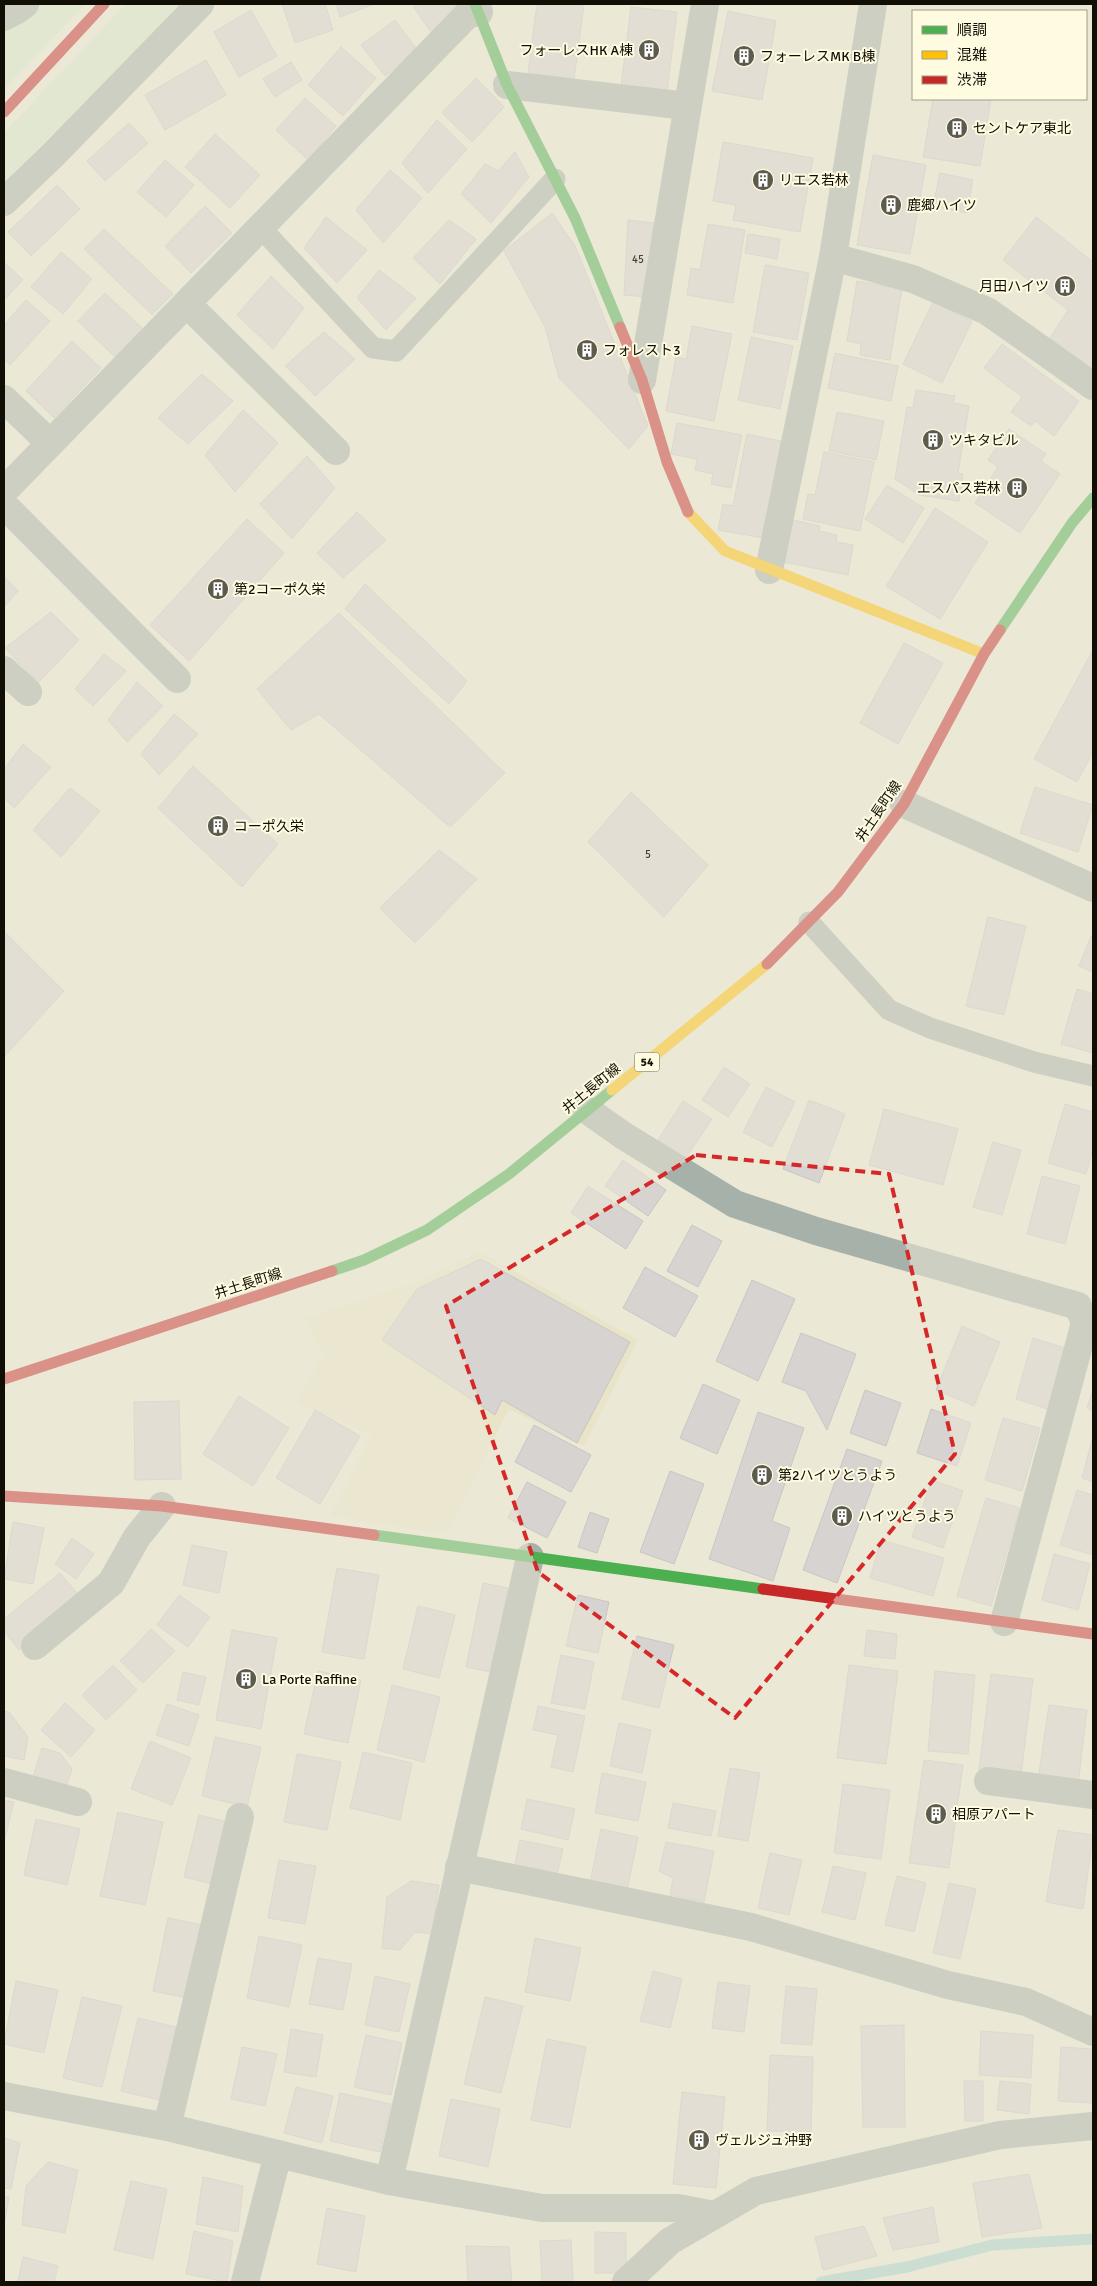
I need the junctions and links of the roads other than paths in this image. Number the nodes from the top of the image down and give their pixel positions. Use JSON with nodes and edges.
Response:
{"nodes":[{"id":1,"x":25,"y":4,"type":"edge"},
{"id":2,"x":104,"y":4,"type":"edge"},
{"id":3,"x":200,"y":4,"type":"edge"},
{"id":4,"x":705,"y":4,"type":"edge"},
{"id":5,"x":873,"y":4,"type":"edge"},
{"id":6,"x":477,"y":8,"type":"edge"},
{"id":7,"x":4,"y":17,"type":"edge"},
{"id":8,"x":507,"y":85,"type":"junction"},
{"id":9,"x":687,"y":106,"type":"junction"},
{"id":10,"x":4,"y":112,"type":"edge"},
{"id":11,"x":555,"y":180,"type":"junction"},
{"id":12,"x":4,"y":202,"type":"edge"},
{"id":13,"x":259,"y":226,"type":"junction"},
{"id":14,"x":833,"y":257,"type":"junction"},
{"id":15,"x":187,"y":304,"type":"junction"},
{"id":16,"x":642,"y":380,"type":"junction"},
{"id":17,"x":1093,"y":386,"type":"edge"},
{"id":18,"x":4,"y":398,"type":"edge"},
{"id":19,"x":50,"y":442,"type":"junction"},
{"id":20,"x":336,"y":451,"type":"dead end"},
{"id":21,"x":4,"y":492,"type":"edge"},
{"id":22,"x":1093,"y":498,"type":"edge"},
{"id":23,"x":4,"y":505,"type":"edge"},
{"id":24,"x":769,"y":570,"type":"junction"},
{"id":25,"x":984,"y":654,"type":"junction"},
{"id":26,"x":4,"y":670,"type":"edge"},
{"id":27,"x":177,"y":679,"type":"dead end"},
{"id":28,"x":28,"y":692,"type":"dead end"},
{"id":29,"x":904,"y":804,"type":"junction"},
{"id":30,"x":1093,"y":888,"type":"edge"},
{"id":31,"x":809,"y":922,"type":"junction"},
{"id":32,"x":1093,"y":1076,"type":"edge"},
{"id":33,"x":587,"y":1110,"type":"junction"},
{"id":34,"x":4,"y":1379,"type":"edge"},
{"id":35,"x":4,"y":1496,"type":"edge"},
{"id":36,"x":162,"y":1506,"type":"junction"},
{"id":37,"x":530,"y":1557,"type":"junction"},
{"id":38,"x":1004,"y":1622,"type":"junction"},
{"id":39,"x":1093,"y":1634,"type":"edge"},
{"id":40,"x":35,"y":1646,"type":"dead end"},
{"id":41,"x":988,"y":1781,"type":"dead end"},
{"id":42,"x":4,"y":1782,"type":"edge"},
{"id":43,"x":1093,"y":1795,"type":"edge"},
{"id":44,"x":78,"y":1802,"type":"dead end"},
{"id":45,"x":240,"y":1817,"type":"dead end"},
{"id":46,"x":459,"y":1867,"type":"junction"},
{"id":47,"x":1093,"y":2032,"type":"edge"},
{"id":48,"x":4,"y":2096,"type":"edge"},
{"id":49,"x":1093,"y":2126,"type":"edge"},
{"id":50,"x":167,"y":2127,"type":"junction"},
{"id":51,"x":278,"y":2154,"type":"junction"},
{"id":52,"x":389,"y":2181,"type":"junction"},
{"id":53,"x":714,"y":2215,"type":"junction"},
{"id":54,"x":245,"y":2282,"type":"edge"},
{"id":55,"x":626,"y":2282,"type":"edge"}],
"edges":[{"from":1,"to":7,"type":"street"},
{"from":2,"to":10,"type":"street"},
{"from":3,"to":12,"type":"street"},
{"from":4,"to":9,"type":"street"},
{"from":5,"to":14,"type":"street"},
{"from":6,"to":8,"type":"street"},
{"from":6,"to":13,"type":"street"},
{"from":8,"to":9,"type":"street"},
{"from":8,"to":11,"type":"street"},
{"from":9,"to":16,"type":"street"},
{"from":11,"to":13,"type":"lane"},
{"from":11,"to":16,"type":"street"},
{"from":13,"to":15,"type":"street"},
{"from":14,"to":17,"type":"street"},
{"from":14,"to":24,"type":"street"},
{"from":15,"to":19,"type":"street"},
{"from":15,"to":20,"type":"street"},
{"from":16,"to":24,"type":"street"},
{"from":18,"to":19,"type":"street"},
{"from":19,"to":21,"type":"street"},
{"from":22,"to":25,"type":"street","name":"井土長町線","number":"54"},
{"from":23,"to":27,"type":"street"},
{"from":24,"to":25,"type":"street"},
{"from":25,"to":29,"type":"street","name":"井土長町線","number":"54"},
{"from":26,"to":28,"type":"street"},
{"from":29,"to":30,"type":"street"},
{"from":29,"to":31,"type":"street","name":"井土長町線","number":"54"},
{"from":31,"to":32,"type":"lane"},
{"from":31,"to":33,"type":"street","name":"井土長町線","number":"54"},
{"from":33,"to":34,"type":"street","name":"井土長町線","number":"54"},
{"from":33,"to":38,"type":"street"},
{"from":35,"to":36,"type":"street"},
{"from":36,"to":37,"type":"street"},
{"from":36,"to":40,"type":"street"},
{"from":37,"to":38,"type":"street"},
{"from":37,"to":46,"type":"street"},
{"from":38,"to":39,"type":"street"},
{"from":41,"to":43,"type":"street"},
{"from":42,"to":44,"type":"street"},
{"from":45,"to":50,"type":"street"},
{"from":46,"to":47,"type":"street"},
{"from":46,"to":52,"type":"street"},
{"from":48,"to":50,"type":"street"},
{"from":49,"to":53,"type":"street"},
{"from":50,"to":51,"type":"street"},
{"from":51,"to":52,"type":"street"},
{"from":51,"to":54,"type":"street"},
{"from":52,"to":53,"type":"street"},
{"from":53,"to":55,"type":"street"}]}
